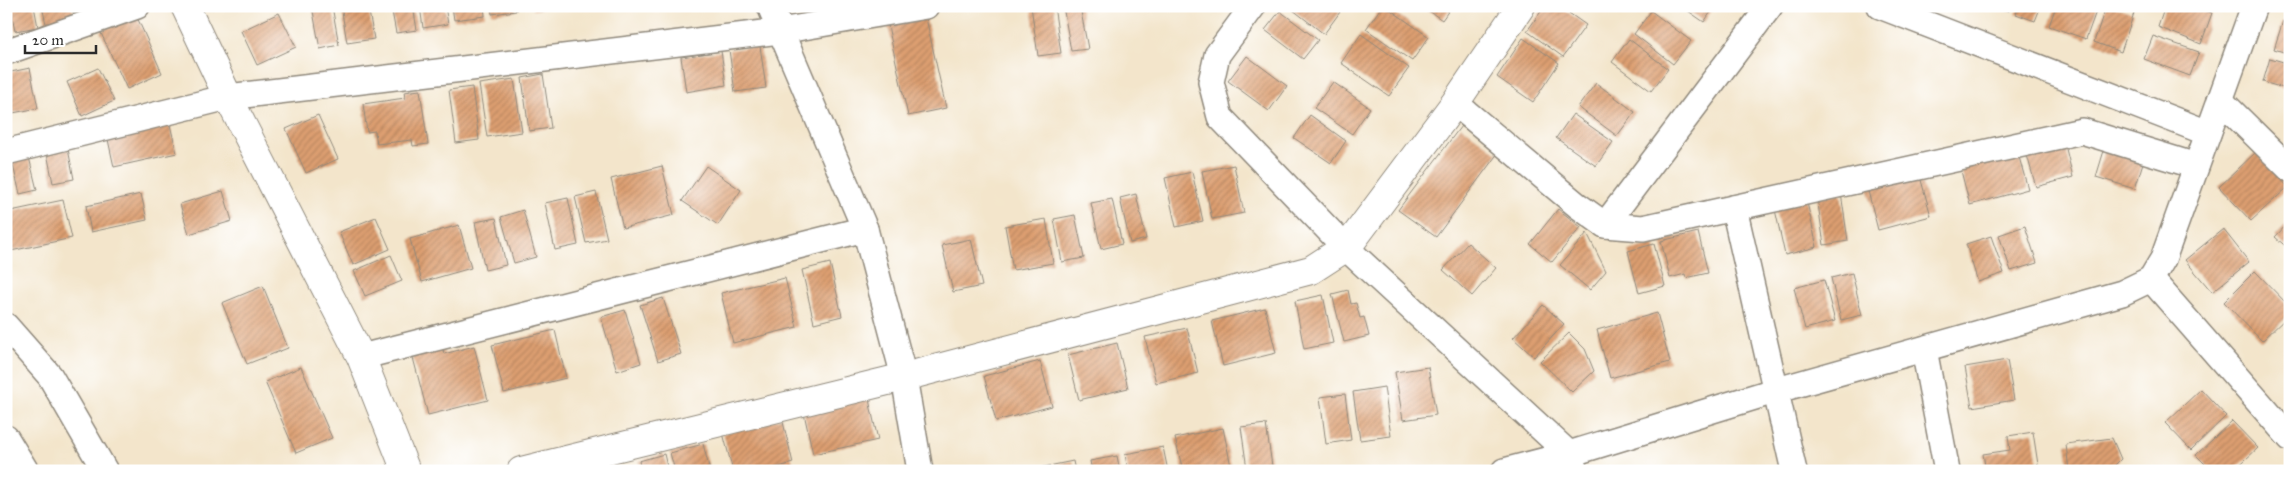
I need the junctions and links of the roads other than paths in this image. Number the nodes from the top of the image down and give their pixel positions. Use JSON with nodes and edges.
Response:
{"nodes":[{"id":1,"x":137,"y":6,"type":"edge"},
{"id":2,"x":184,"y":6,"type":"edge"},
{"id":3,"x":770,"y":6,"type":"edge"},
{"id":4,"x":926,"y":6,"type":"edge"},
{"id":5,"x":1253,"y":6,"type":"edge"},
{"id":6,"x":1521,"y":6,"type":"edge"},
{"id":7,"x":1770,"y":6,"type":"edge"},
{"id":8,"x":2254,"y":6,"type":"edge"},
{"id":9,"x":1890,"y":8,"type":"edge"},
{"id":10,"x":780,"y":31,"type":"junction"},
{"id":11,"x":6,"y":52,"type":"edge"},
{"id":12,"x":228,"y":97,"type":"junction"},
{"id":13,"x":2220,"y":100,"type":"junction"},
{"id":14,"x":1455,"y":103,"type":"junction"},
{"id":15,"x":2208,"y":133,"type":"junction"},
{"id":16,"x":6,"y":152,"type":"edge"},
{"id":17,"x":2196,"y":166,"type":"junction"},
{"id":18,"x":2290,"y":168,"type":"edge"},
{"id":19,"x":1734,"y":208,"type":"junction"},
{"id":20,"x":1605,"y":225,"type":"junction"},
{"id":21,"x":865,"y":229,"type":"junction"},
{"id":22,"x":1345,"y":247,"type":"junction"},
{"id":23,"x":2151,"y":280,"type":"junction"},
{"id":24,"x":6,"y":326,"type":"edge"},
{"id":25,"x":1924,"y":349,"type":"junction"},
{"id":26,"x":361,"y":357,"type":"junction"},
{"id":27,"x":904,"y":378,"type":"junction"},
{"id":28,"x":1774,"y":391,"type":"junction"},
{"id":29,"x":6,"y":438,"type":"edge"},
{"id":30,"x":2290,"y":438,"type":"edge"},
{"id":31,"x":1572,"y":462,"type":"edge"},
{"id":32,"x":26,"y":471,"type":"edge"},
{"id":33,"x":105,"y":471,"type":"edge"},
{"id":34,"x":406,"y":471,"type":"edge"},
{"id":35,"x":521,"y":471,"type":"edge"},
{"id":36,"x":920,"y":471,"type":"edge"},
{"id":37,"x":1504,"y":471,"type":"edge"},
{"id":38,"x":1794,"y":471,"type":"edge"},
{"id":39,"x":1947,"y":471,"type":"edge"}],
"edges":[{"from":1,"to":11,"type":"street"},
{"from":2,"to":12,"type":"street"},
{"from":3,"to":10,"type":"street"},
{"from":4,"to":10,"type":"street"},
{"from":5,"to":22,"type":"street"},
{"from":6,"to":14,"type":"street"},
{"from":7,"to":20,"type":"street"},
{"from":8,"to":13,"type":"street"},
{"from":9,"to":15,"type":"street"},
{"from":10,"to":12,"type":"street"},
{"from":10,"to":21,"type":"street"},
{"from":12,"to":16,"type":"street"},
{"from":12,"to":26,"type":"street"},
{"from":13,"to":15,"type":"street"},
{"from":13,"to":18,"type":"street"},
{"from":14,"to":20,"type":"street"},
{"from":14,"to":22,"type":"street"},
{"from":15,"to":17,"type":"street"},
{"from":17,"to":19,"type":"street"},
{"from":17,"to":23,"type":"street"},
{"from":19,"to":20,"type":"street"},
{"from":19,"to":28,"type":"street"},
{"from":21,"to":26,"type":"street"},
{"from":21,"to":27,"type":"street"},
{"from":22,"to":27,"type":"street"},
{"from":22,"to":31,"type":"street"},
{"from":23,"to":25,"type":"street"},
{"from":23,"to":30,"type":"street"},
{"from":24,"to":33,"type":"street"},
{"from":25,"to":28,"type":"street"},
{"from":25,"to":39,"type":"street"},
{"from":26,"to":34,"type":"street"},
{"from":27,"to":35,"type":"street"},
{"from":27,"to":36,"type":"street"},
{"from":28,"to":31,"type":"street"},
{"from":28,"to":38,"type":"street"},
{"from":29,"to":32,"type":"street"},
{"from":31,"to":37,"type":"street"}]}
